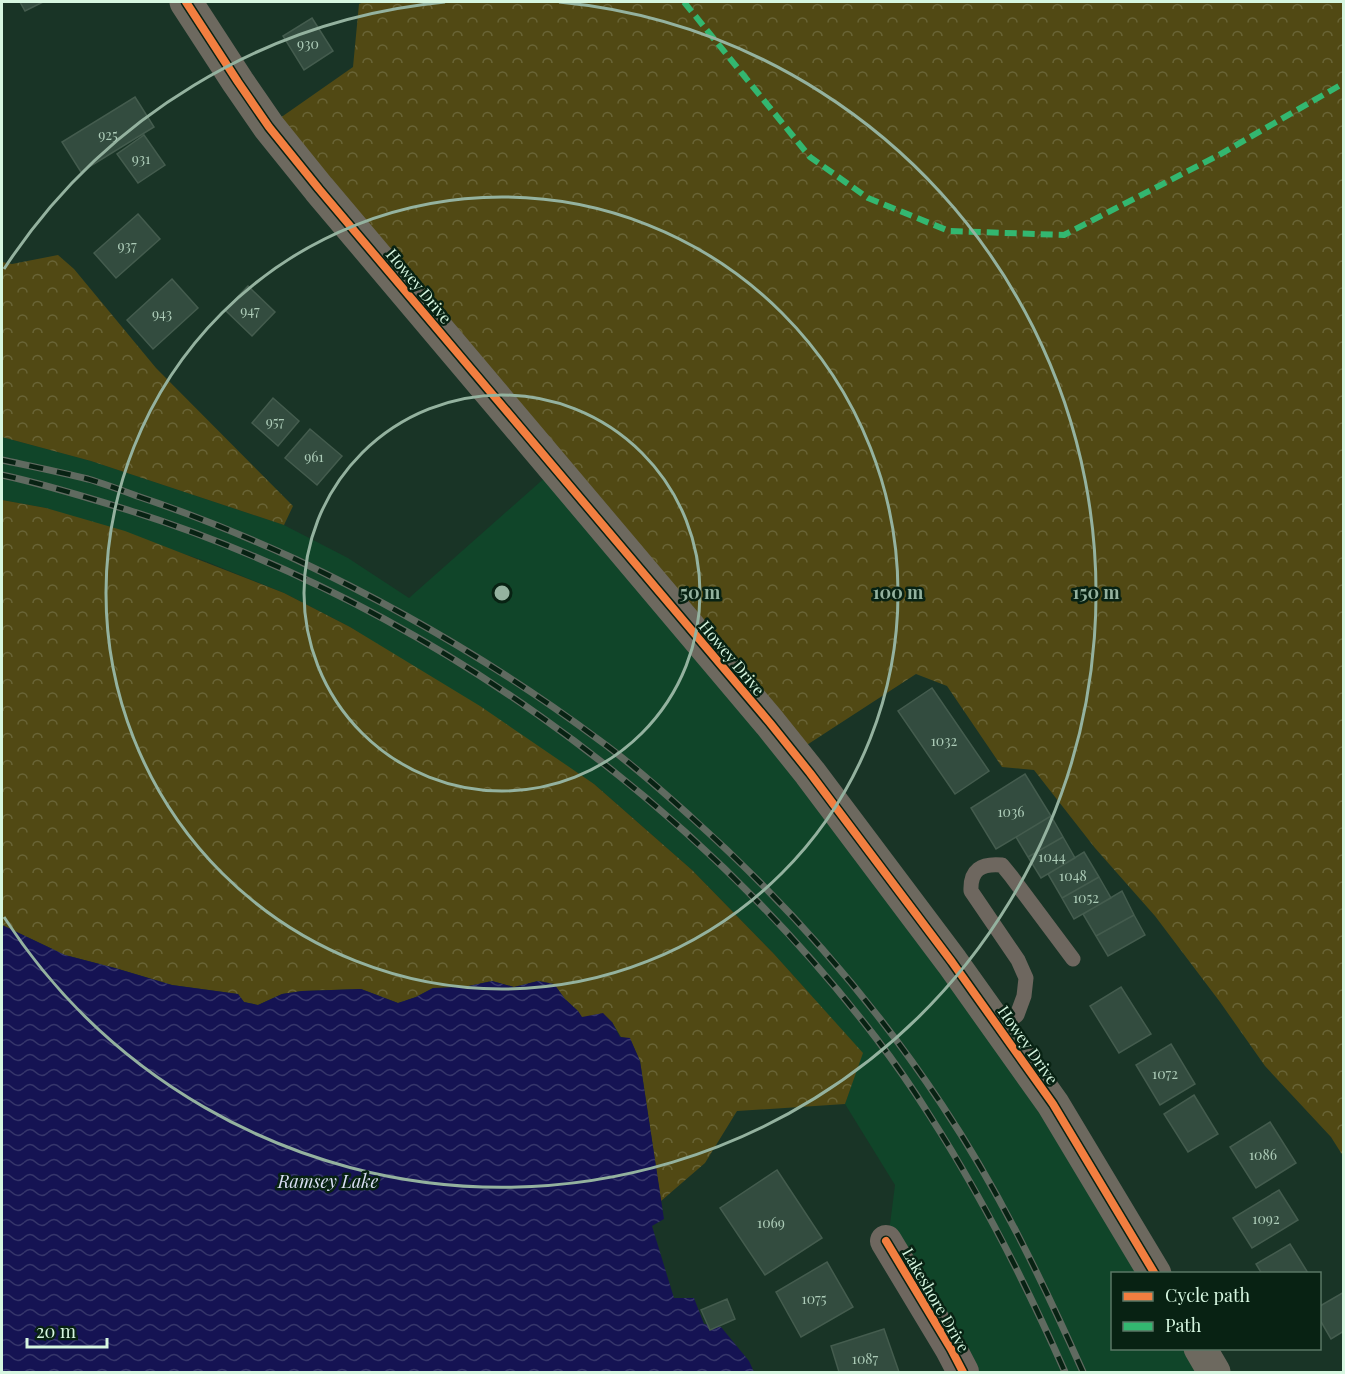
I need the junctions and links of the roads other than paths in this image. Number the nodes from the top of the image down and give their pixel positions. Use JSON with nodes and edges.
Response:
{"nodes":[{"id":1,"x":186,"y":2,"type":"edge"},
{"id":2,"x":1073,"y":958,"type":"dead end"},
{"id":3,"x":1000,"y":1028,"type":"junction"},
{"id":4,"x":886,"y":1241,"type":"dead end"},
{"id":5,"x":1154,"y":1272,"type":"edge"},
{"id":6,"x":1201,"y":1350,"type":"edge"},
{"id":7,"x":963,"y":1372,"type":"edge"},
{"id":8,"x":1214,"y":1372,"type":"edge"}],
"edges":[{"from":1,"to":3,"type":"main road","name":"Howey Drive"},
{"from":2,"to":3,"type":"lane"},
{"from":3,"to":5,"type":"main road","name":"Howey Drive"},
{"from":4,"to":7,"type":"street","name":"Lakeshore Drive"},
{"from":6,"to":8,"type":"main road"}]}
